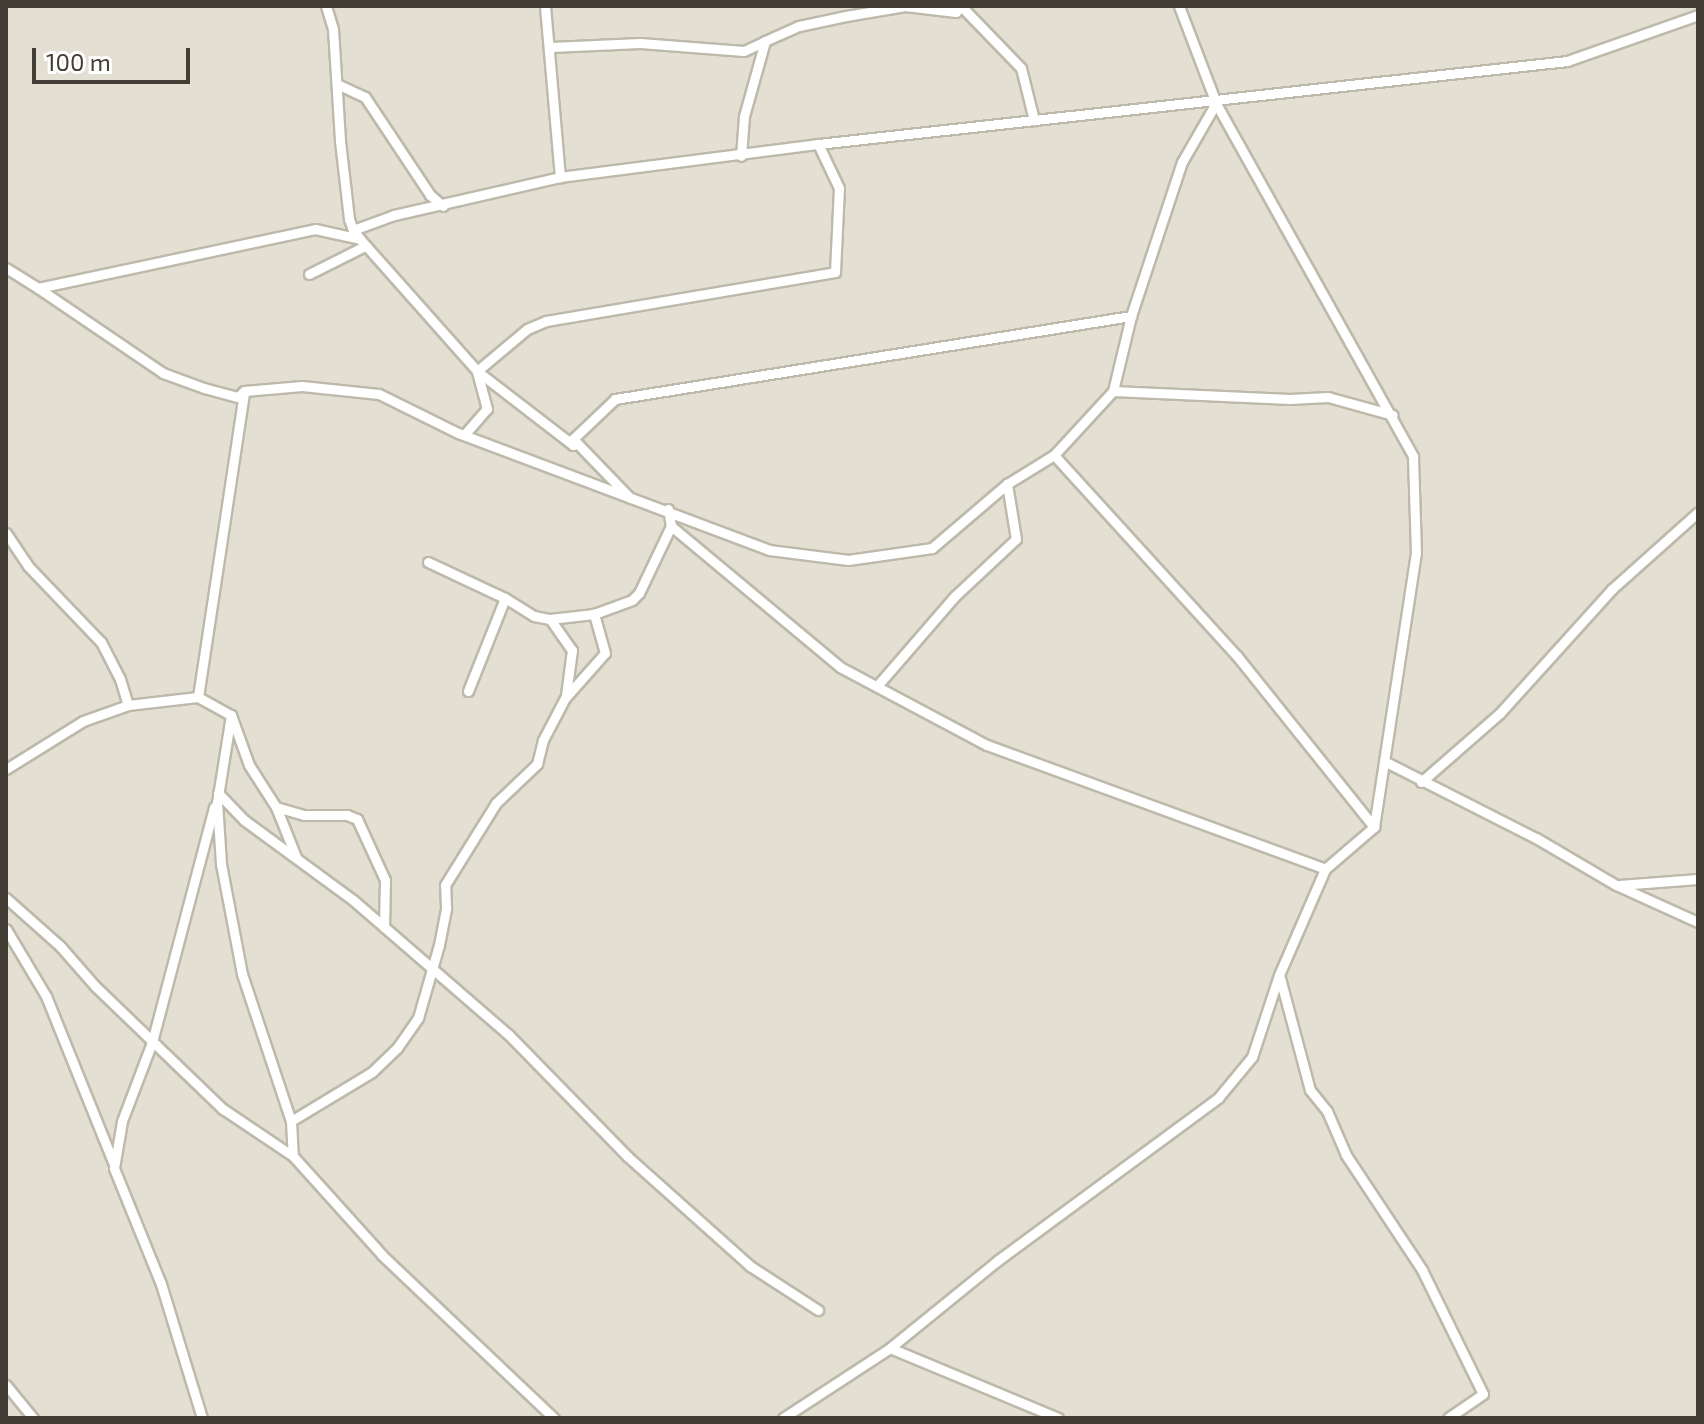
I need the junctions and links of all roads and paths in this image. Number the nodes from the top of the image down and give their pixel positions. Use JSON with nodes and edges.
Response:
{"nodes":[{"id":1,"x":326,"y":6,"type":"edge"},
{"id":2,"x":545,"y":6,"type":"edge"},
{"id":3,"x":960,"y":6,"type":"edge"},
{"id":4,"x":1179,"y":6,"type":"edge"},
{"id":5,"x":1698,"y":15,"type":"edge"},
{"id":6,"x":765,"y":41,"type":"junction"},
{"id":7,"x":551,"y":47,"type":"junction"},
{"id":8,"x":337,"y":84,"type":"junction"},
{"id":9,"x":1216,"y":103,"type":"junction"},
{"id":10,"x":1034,"y":120,"type":"junction"},
{"id":11,"x":818,"y":144,"type":"junction"},
{"id":12,"x":741,"y":156,"type":"junction"},
{"id":13,"x":560,"y":177,"type":"junction"},
{"id":14,"x":443,"y":206,"type":"junction"},
{"id":15,"x":353,"y":230,"type":"junction"},
{"id":16,"x":362,"y":243,"type":"junction"},
{"id":17,"x":6,"y":268,"type":"edge"},
{"id":18,"x":309,"y":274,"type":"dead end"},
{"id":19,"x":38,"y":288,"type":"junction"},
{"id":20,"x":1131,"y":316,"type":"junction"},
{"id":21,"x":477,"y":371,"type":"junction"},
{"id":22,"x":244,"y":391,"type":"junction"},
{"id":23,"x":1113,"y":391,"type":"junction"},
{"id":24,"x":1393,"y":415,"type":"junction"},
{"id":25,"x":464,"y":435,"type":"junction"},
{"id":26,"x":573,"y":439,"type":"junction"},
{"id":27,"x":1054,"y":455,"type":"junction"},
{"id":28,"x":1007,"y":484,"type":"junction"},
{"id":29,"x":632,"y":500,"type":"junction"},
{"id":30,"x":668,"y":509,"type":"junction"},
{"id":31,"x":1698,"y":512,"type":"edge"},
{"id":32,"x":671,"y":526,"type":"junction"},
{"id":33,"x":6,"y":533,"type":"edge"},
{"id":34,"x":428,"y":562,"type":"dead end"},
{"id":35,"x":505,"y":598,"type":"junction"},
{"id":36,"x":594,"y":614,"type":"junction"},
{"id":37,"x":550,"y":619,"type":"junction"},
{"id":38,"x":877,"y":686,"type":"junction"},
{"id":39,"x":468,"y":691,"type":"dead end"},
{"id":40,"x":198,"y":697,"type":"junction"},
{"id":41,"x":565,"y":698,"type":"junction"},
{"id":42,"x":128,"y":705,"type":"junction"},
{"id":43,"x":231,"y":715,"type":"junction"},
{"id":44,"x":1384,"y":761,"type":"junction"},
{"id":45,"x":6,"y":769,"type":"edge"},
{"id":46,"x":1421,"y":782,"type":"junction"},
{"id":47,"x":218,"y":793,"type":"junction"},
{"id":48,"x":276,"y":807,"type":"junction"},
{"id":49,"x":1374,"y":827,"type":"junction"},
{"id":50,"x":296,"y":857,"type":"junction"},
{"id":51,"x":1325,"y":869,"type":"junction"},
{"id":52,"x":1698,"y":879,"type":"edge"},
{"id":53,"x":1616,"y":885,"type":"junction"},
{"id":54,"x":6,"y":898,"type":"edge"},
{"id":55,"x":1698,"y":922,"type":"edge"},
{"id":56,"x":384,"y":927,"type":"junction"},
{"id":57,"x":6,"y":929,"type":"edge"},
{"id":58,"x":431,"y":967,"type":"junction"},
{"id":59,"x":1279,"y":975,"type":"junction"},
{"id":60,"x":152,"y":1042,"type":"junction"},
{"id":61,"x":291,"y":1121,"type":"junction"},
{"id":62,"x":293,"y":1156,"type":"junction"},
{"id":63,"x":114,"y":1168,"type":"junction"},
{"id":64,"x":818,"y":1310,"type":"dead end"},
{"id":65,"x":890,"y":1348,"type":"junction"},
{"id":66,"x":6,"y":1385,"type":"edge"},
{"id":67,"x":33,"y":1418,"type":"edge"},
{"id":68,"x":202,"y":1418,"type":"edge"},
{"id":69,"x":554,"y":1418,"type":"edge"},
{"id":70,"x":783,"y":1418,"type":"edge"},
{"id":71,"x":1058,"y":1418,"type":"edge"},
{"id":72,"x":1448,"y":1418,"type":"edge"}],
"edges":[{"from":1,"to":8,"type":"street"},
{"from":2,"to":7,"type":"street"},
{"from":3,"to":6,"type":"street"},
{"from":3,"to":10,"type":"street"},
{"from":4,"to":9,"type":"street"},
{"from":5,"to":9,"type":"street"},
{"from":6,"to":7,"type":"street"},
{"from":6,"to":12,"type":"street"},
{"from":7,"to":13,"type":"street"},
{"from":8,"to":14,"type":"street"},
{"from":8,"to":15,"type":"street"},
{"from":9,"to":10,"type":"street"},
{"from":9,"to":20,"type":"street"},
{"from":9,"to":24,"type":"street"},
{"from":10,"to":11,"type":"street"},
{"from":11,"to":12,"type":"street"},
{"from":11,"to":21,"type":"street"},
{"from":12,"to":13,"type":"street"},
{"from":13,"to":14,"type":"street"},
{"from":14,"to":15,"type":"street"},
{"from":15,"to":16,"type":"street"},
{"from":16,"to":18,"type":"street"},
{"from":16,"to":19,"type":"street"},
{"from":16,"to":21,"type":"street"},
{"from":17,"to":19,"type":"street"},
{"from":19,"to":22,"type":"street"},
{"from":20,"to":23,"type":"street"},
{"from":20,"to":26,"type":"street"},
{"from":21,"to":25,"type":"street"},
{"from":21,"to":26,"type":"street"},
{"from":22,"to":25,"type":"street"},
{"from":22,"to":40,"type":"street"},
{"from":23,"to":24,"type":"street"},
{"from":23,"to":27,"type":"street"},
{"from":24,"to":44,"type":"street"},
{"from":25,"to":29,"type":"street"},
{"from":26,"to":29,"type":"street"},
{"from":27,"to":28,"type":"street"},
{"from":27,"to":49,"type":"street"},
{"from":28,"to":30,"type":"street"},
{"from":28,"to":38,"type":"street"},
{"from":29,"to":30,"type":"street"},
{"from":30,"to":32,"type":"street"},
{"from":31,"to":46,"type":"street"},
{"from":32,"to":36,"type":"street"},
{"from":32,"to":38,"type":"street"},
{"from":33,"to":42,"type":"street"},
{"from":34,"to":35,"type":"street"},
{"from":35,"to":37,"type":"street"},
{"from":35,"to":39,"type":"street"},
{"from":36,"to":37,"type":"street"},
{"from":36,"to":41,"type":"street"},
{"from":37,"to":41,"type":"street"},
{"from":38,"to":51,"type":"street"},
{"from":40,"to":42,"type":"street"},
{"from":40,"to":43,"type":"street"},
{"from":41,"to":58,"type":"street"},
{"from":42,"to":45,"type":"street"},
{"from":43,"to":47,"type":"street"},
{"from":43,"to":48,"type":"street"},
{"from":44,"to":46,"type":"street"},
{"from":44,"to":49,"type":"street"},
{"from":46,"to":53,"type":"street"},
{"from":47,"to":50,"type":"street"},
{"from":47,"to":60,"type":"street"},
{"from":47,"to":61,"type":"street"},
{"from":48,"to":50,"type":"street"},
{"from":48,"to":56,"type":"street"},
{"from":49,"to":51,"type":"street"},
{"from":50,"to":56,"type":"street"},
{"from":51,"to":59,"type":"street"},
{"from":52,"to":53,"type":"street"},
{"from":53,"to":55,"type":"street"},
{"from":54,"to":60,"type":"street"},
{"from":56,"to":58,"type":"street"},
{"from":57,"to":63,"type":"street"},
{"from":58,"to":61,"type":"street"},
{"from":58,"to":64,"type":"street"},
{"from":59,"to":65,"type":"street"},
{"from":59,"to":72,"type":"street"},
{"from":60,"to":62,"type":"street"},
{"from":60,"to":63,"type":"street"},
{"from":61,"to":62,"type":"street"},
{"from":62,"to":69,"type":"street"},
{"from":63,"to":68,"type":"street"},
{"from":65,"to":70,"type":"street"},
{"from":65,"to":71,"type":"street"},
{"from":66,"to":67,"type":"street"}]}
